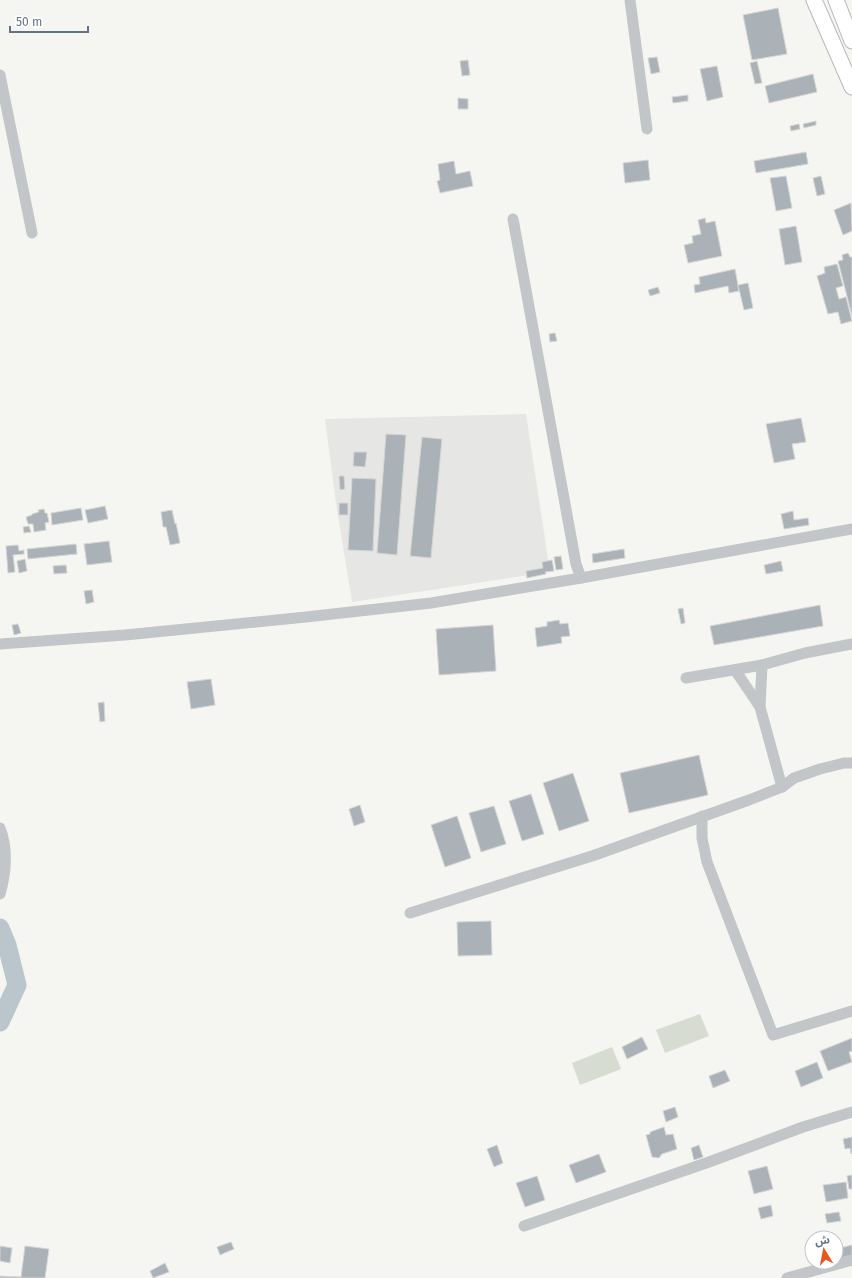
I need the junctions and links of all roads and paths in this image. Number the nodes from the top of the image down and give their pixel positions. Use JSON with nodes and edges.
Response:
{"nodes":[{"id":1,"x":630,"y":0,"type":"edge"},
{"id":2,"x":814,"y":0,"type":"edge"},
{"id":3,"x":836,"y":0,"type":"edge"},
{"id":4,"x":852,"y":41,"type":"edge"},
{"id":5,"x":0,"y":75,"type":"edge"},
{"id":6,"x":852,"y":87,"type":"edge"},
{"id":7,"x":647,"y":129,"type":"dead end"},
{"id":8,"x":513,"y":219,"type":"dead end"},
{"id":9,"x":32,"y":233,"type":"dead end"},
{"id":10,"x":852,"y":529,"type":"edge"},
{"id":11,"x":582,"y":578,"type":"junction"},
{"id":12,"x":0,"y":644,"type":"edge"},
{"id":13,"x":852,"y":644,"type":"edge"},
{"id":14,"x":762,"y":665,"type":"junction"},
{"id":15,"x":734,"y":670,"type":"junction"},
{"id":16,"x":686,"y":678,"type":"dead end"},
{"id":17,"x":760,"y":707,"type":"junction"},
{"id":18,"x":852,"y":763,"type":"edge"},
{"id":19,"x":782,"y":786,"type":"junction"},
{"id":20,"x":702,"y":816,"type":"junction"},
{"id":21,"x":0,"y":828,"type":"edge"},
{"id":22,"x":0,"y":894,"type":"edge"},
{"id":23,"x":410,"y":913,"type":"dead end"},
{"id":24,"x":852,"y":1011,"type":"edge"},
{"id":25,"x":852,"y":1112,"type":"edge"},
{"id":26,"x":524,"y":1226,"type":"dead end"},
{"id":27,"x":852,"y":1260,"type":"edge"},
{"id":28,"x":787,"y":1278,"type":"edge"}],
"edges":[{"from":1,"to":7,"type":"street"},
{"from":2,"to":6,"type":"highway"},
{"from":3,"to":4,"type":"highway"},
{"from":5,"to":9,"type":"street"},
{"from":8,"to":11,"type":"street"},
{"from":10,"to":11,"type":"street"},
{"from":11,"to":12,"type":"street"},
{"from":13,"to":14,"type":"street"},
{"from":14,"to":15,"type":"street"},
{"from":14,"to":17,"type":"street"},
{"from":15,"to":16,"type":"street"},
{"from":15,"to":17,"type":"street"},
{"from":17,"to":19,"type":"street"},
{"from":18,"to":19,"type":"street"},
{"from":19,"to":20,"type":"street"},
{"from":20,"to":23,"type":"street"},
{"from":20,"to":24,"type":"street"},
{"from":21,"to":22,"type":"street"},
{"from":25,"to":26,"type":"street"},
{"from":27,"to":28,"type":"street"}]}
